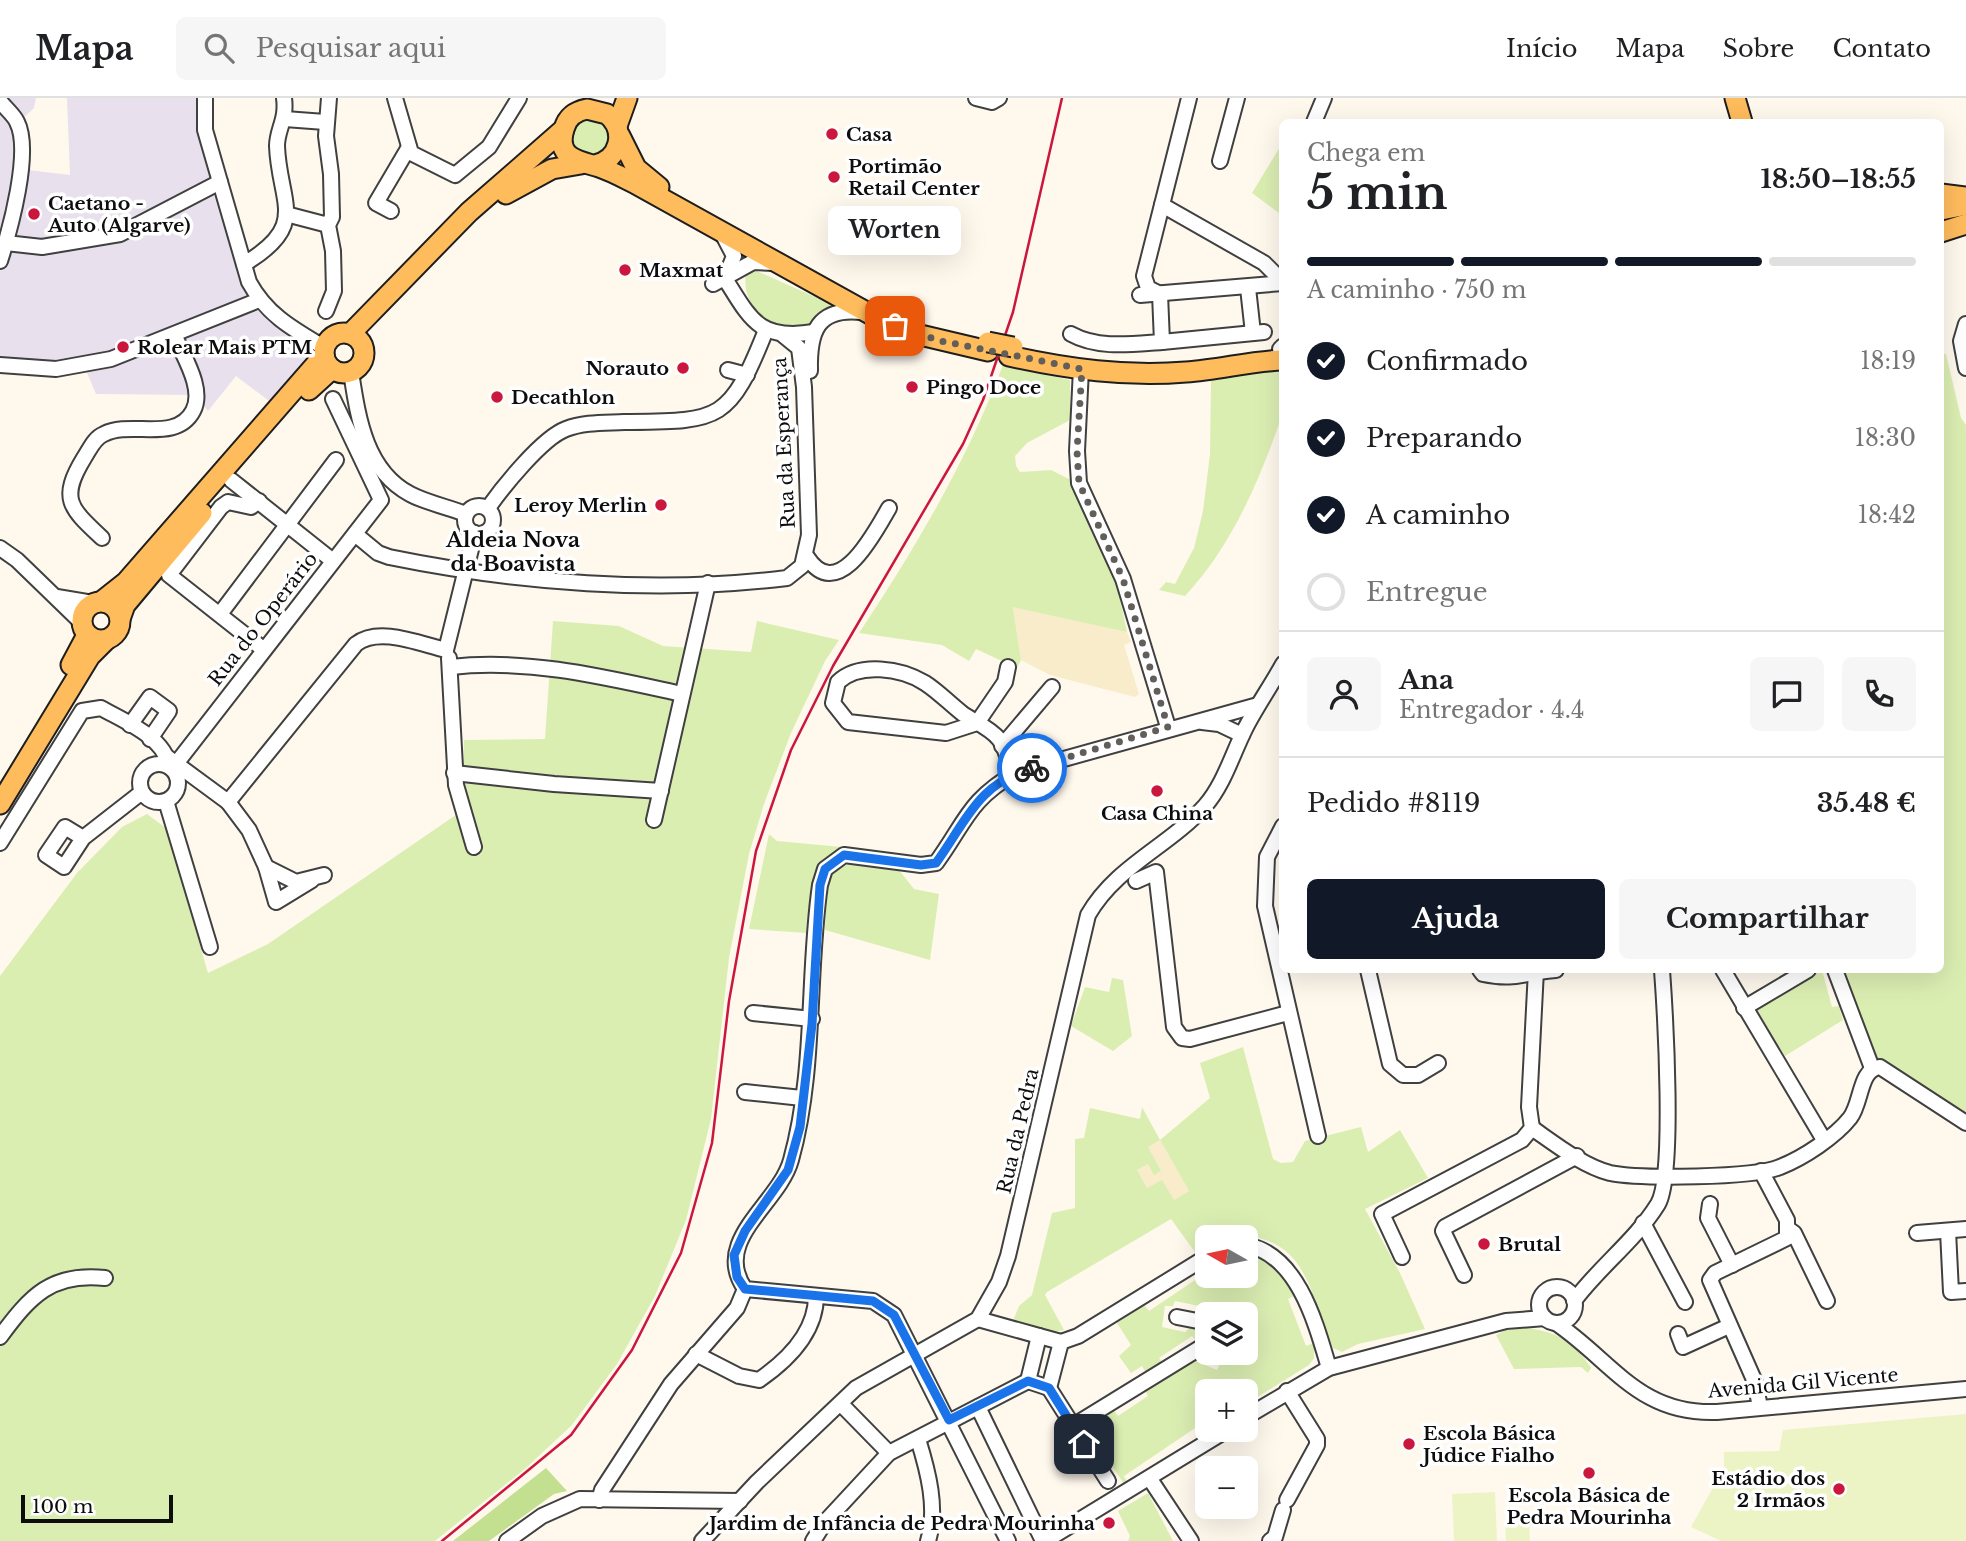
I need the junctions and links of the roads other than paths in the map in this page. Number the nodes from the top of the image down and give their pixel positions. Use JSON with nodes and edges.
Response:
{"nodes":[{"id":1,"x":205,"y":98,"type":"edge"},
{"id":2,"x":284,"y":98,"type":"edge"},
{"id":3,"x":329,"y":98,"type":"edge"},
{"id":4,"x":395,"y":98,"type":"edge"},
{"id":5,"x":519,"y":98,"type":"edge"},
{"id":6,"x":597,"y":98,"type":"edge"},
{"id":7,"x":627,"y":98,"type":"edge"},
{"id":8,"x":999,"y":98,"type":"edge"},
{"id":9,"x":1189,"y":98,"type":"edge"},
{"id":10,"x":1237,"y":98,"type":"edge"},
{"id":11,"x":1324,"y":98,"type":"edge"},
{"id":12,"x":1729,"y":98,"type":"edge"},
{"id":13,"x":1735,"y":98,"type":"edge"},
{"id":14,"x":977,"y":99,"type":"edge"},
{"id":15,"x":0,"y":101,"type":"edge"},
{"id":16,"x":578,"y":111,"type":"junction"},
{"id":17,"x":285,"y":119,"type":"junction"},
{"id":18,"x":1315,"y":119,"type":"edge"},
{"id":19,"x":1734,"y":119,"type":"edge"},
{"id":20,"x":1741,"y":119,"type":"edge"},
{"id":21,"x":326,"y":122,"type":"junction"},
{"id":22,"x":564,"y":129,"type":"junction"},
{"id":23,"x":618,"y":131,"type":"junction"},
{"id":24,"x":409,"y":146,"type":"junction"},
{"id":25,"x":1220,"y":161,"type":"dead end"},
{"id":26,"x":588,"y":165,"type":"junction"},
{"id":27,"x":220,"y":182,"type":"junction"},
{"id":28,"x":1944,"y":194,"type":"edge"},
{"id":29,"x":1966,"y":197,"type":"edge"},
{"id":30,"x":1162,"y":205,"type":"junction"},
{"id":31,"x":1966,"y":205,"type":"edge"},
{"id":32,"x":1944,"y":209,"type":"edge"},
{"id":33,"x":391,"y":211,"type":"dead end"},
{"id":34,"x":1966,"y":212,"type":"edge"},
{"id":35,"x":286,"y":214,"type":"junction"},
{"id":36,"x":1944,"y":217,"type":"edge"},
{"id":37,"x":1966,"y":224,"type":"edge"},
{"id":38,"x":328,"y":225,"type":"junction"},
{"id":39,"x":1944,"y":231,"type":"edge"},
{"id":40,"x":722,"y":234,"type":"junction"},
{"id":41,"x":6,"y":243,"type":"junction"},
{"id":42,"x":0,"y":261,"type":"edge"},
{"id":43,"x":244,"y":264,"type":"junction"},
{"id":44,"x":775,"y":264,"type":"junction"},
{"id":45,"x":1279,"y":278,"type":"edge"},
{"id":46,"x":719,"y":281,"type":"junction"},
{"id":47,"x":1279,"y":283,"type":"edge"},
{"id":48,"x":1248,"y":288,"type":"junction"},
{"id":49,"x":1160,"y":294,"type":"junction"},
{"id":50,"x":1140,"y":295,"type":"dead end"},
{"id":51,"x":259,"y":300,"type":"junction"},
{"id":52,"x":326,"y":311,"type":"dead end"},
{"id":53,"x":867,"y":313,"type":"junction"},
{"id":54,"x":1966,"y":324,"type":"edge"},
{"id":55,"x":766,"y":330,"type":"junction"},
{"id":56,"x":814,"y":332,"type":"junction"},
{"id":57,"x":1071,"y":334,"type":"dead end"},
{"id":58,"x":175,"y":335,"type":"junction"},
{"id":59,"x":783,"y":335,"type":"junction"},
{"id":60,"x":355,"y":337,"type":"junction"},
{"id":61,"x":1162,"y":342,"type":"junction"},
{"id":62,"x":988,"y":346,"type":"junction"},
{"id":63,"x":1279,"y":351,"type":"edge"},
{"id":64,"x":1011,"y":352,"type":"junction"},
{"id":65,"x":1279,"y":352,"type":"edge"},
{"id":66,"x":332,"y":356,"type":"junction"},
{"id":67,"x":0,"y":365,"type":"edge"},
{"id":68,"x":1966,"y":368,"type":"edge"},
{"id":69,"x":1082,"y":369,"type":"junction"},
{"id":70,"x":728,"y":370,"type":"dead end"},
{"id":71,"x":810,"y":371,"type":"dead end"},
{"id":72,"x":747,"y":375,"type":"junction"},
{"id":73,"x":333,"y":399,"type":"dead end"},
{"id":74,"x":337,"y":460,"type":"dead end"},
{"id":75,"x":231,"y":480,"type":"junction"},
{"id":76,"x":259,"y":502,"type":"junction"},
{"id":77,"x":488,"y":508,"type":"junction"},
{"id":78,"x":889,"y":508,"type":"dead end"},
{"id":79,"x":466,"y":514,"type":"junction"},
{"id":80,"x":288,"y":524,"type":"junction"},
{"id":81,"x":475,"y":533,"type":"junction"},
{"id":82,"x":355,"y":534,"type":"junction"},
{"id":83,"x":102,"y":538,"type":"dead end"},
{"id":84,"x":0,"y":548,"type":"edge"},
{"id":85,"x":807,"y":556,"type":"junction"},
{"id":86,"x":333,"y":561,"type":"junction"},
{"id":87,"x":463,"y":572,"type":"junction"},
{"id":88,"x":826,"y":572,"type":"junction"},
{"id":89,"x":787,"y":578,"type":"junction"},
{"id":90,"x":708,"y":583,"type":"junction"},
{"id":91,"x":55,"y":596,"type":"junction"},
{"id":92,"x":98,"y":602,"type":"junction"},
{"id":93,"x":220,"y":614,"type":"junction"},
{"id":94,"x":120,"y":620,"type":"junction"},
{"id":95,"x":92,"y":633,"type":"junction"},
{"id":96,"x":263,"y":649,"type":"junction"},
{"id":97,"x":446,"y":650,"type":"junction"},
{"id":98,"x":451,"y":667,"type":"junction"},
{"id":99,"x":1008,"y":667,"type":"dead end"},
{"id":100,"x":1279,"y":671,"type":"edge"},
{"id":101,"x":1052,"y":687,"type":"dead end"},
{"id":102,"x":682,"y":694,"type":"junction"},
{"id":103,"x":1258,"y":705,"type":"junction"},
{"id":104,"x":1201,"y":722,"type":"junction"},
{"id":105,"x":977,"y":723,"type":"junction"},
{"id":106,"x":130,"y":725,"type":"junction"},
{"id":107,"x":1168,"y":727,"type":"junction"},
{"id":108,"x":1242,"y":736,"type":"junction"},
{"id":109,"x":150,"y":739,"type":"junction"},
{"id":110,"x":1002,"y":746,"type":"junction"},
{"id":111,"x":171,"y":764,"type":"junction"},
{"id":112,"x":151,"y":766,"type":"junction"},
{"id":113,"x":454,"y":773,"type":"junction"},
{"id":114,"x":1012,"y":775,"type":"junction"},
{"id":115,"x":0,"y":790,"type":"edge"},
{"id":116,"x":661,"y":791,"type":"junction"},
{"id":117,"x":142,"y":792,"type":"junction"},
{"id":118,"x":166,"y":801,"type":"junction"},
{"id":119,"x":228,"y":802,"type":"junction"},
{"id":120,"x":0,"y":804,"type":"edge"},
{"id":121,"x":654,"y":820,"type":"dead end"},
{"id":122,"x":1279,"y":834,"type":"edge"},
{"id":123,"x":83,"y":838,"type":"dead end"},
{"id":124,"x":0,"y":844,"type":"edge"},
{"id":125,"x":474,"y":847,"type":"dead end"},
{"id":126,"x":266,"y":867,"type":"junction"},
{"id":127,"x":1136,"y":881,"type":"dead end"},
{"id":128,"x":210,"y":947,"type":"dead end"},
{"id":129,"x":1279,"y":971,"type":"edge"},
{"id":130,"x":1279,"y":973,"type":"edge"},
{"id":131,"x":1369,"y":973,"type":"edge"},
{"id":132,"x":1482,"y":973,"type":"edge"},
{"id":133,"x":1528,"y":973,"type":"edge"},
{"id":134,"x":1536,"y":973,"type":"edge"},
{"id":135,"x":1662,"y":973,"type":"edge"},
{"id":136,"x":1725,"y":973,"type":"edge"},
{"id":137,"x":1803,"y":973,"type":"edge"},
{"id":138,"x":1836,"y":973,"type":"edge"},
{"id":139,"x":1744,"y":1008,"type":"junction"},
{"id":140,"x":753,"y":1013,"type":"dead end"},
{"id":141,"x":1288,"y":1013,"type":"junction"},
{"id":142,"x":812,"y":1019,"type":"junction"},
{"id":143,"x":1438,"y":1063,"type":"dead end"},
{"id":144,"x":1872,"y":1068,"type":"junction"},
{"id":145,"x":744,"y":1092,"type":"dead end"},
{"id":146,"x":802,"y":1098,"type":"junction"},
{"id":147,"x":1966,"y":1123,"type":"edge"},
{"id":148,"x":1532,"y":1128,"type":"junction"},
{"id":149,"x":1318,"y":1136,"type":"dead end"},
{"id":150,"x":1825,"y":1140,"type":"junction"},
{"id":151,"x":1577,"y":1156,"type":"junction"},
{"id":152,"x":1761,"y":1171,"type":"junction"},
{"id":153,"x":1666,"y":1177,"type":"junction"},
{"id":154,"x":1710,"y":1204,"type":"dead end"},
{"id":155,"x":1643,"y":1223,"type":"junction"},
{"id":156,"x":1787,"y":1228,"type":"junction"},
{"id":157,"x":1966,"y":1229,"type":"edge"},
{"id":158,"x":1948,"y":1231,"type":"junction"},
{"id":159,"x":1917,"y":1233,"type":"dead end"},
{"id":160,"x":1258,"y":1250,"type":"edge"},
{"id":161,"x":1402,"y":1257,"type":"dead end"},
{"id":162,"x":1195,"y":1264,"type":"edge"},
{"id":163,"x":1732,"y":1265,"type":"junction"},
{"id":164,"x":1598,"y":1272,"type":"junction"},
{"id":165,"x":1464,"y":1275,"type":"dead end"},
{"id":166,"x":105,"y":1278,"type":"dead end"},
{"id":167,"x":745,"y":1289,"type":"junction"},
{"id":168,"x":1563,"y":1289,"type":"junction"},
{"id":169,"x":1966,"y":1291,"type":"edge"},
{"id":170,"x":816,"y":1296,"type":"junction"},
{"id":171,"x":1540,"y":1300,"type":"junction"},
{"id":172,"x":1574,"y":1301,"type":"junction"},
{"id":173,"x":1827,"y":1301,"type":"dead end"},
{"id":174,"x":1685,"y":1302,"type":"dead end"},
{"id":175,"x":1177,"y":1317,"type":"dead end"},
{"id":176,"x":978,"y":1319,"type":"junction"},
{"id":177,"x":1556,"y":1319,"type":"junction"},
{"id":178,"x":1195,"y":1320,"type":"edge"},
{"id":179,"x":1506,"y":1321,"type":"junction"},
{"id":180,"x":1729,"y":1326,"type":"junction"},
{"id":181,"x":1678,"y":1334,"type":"dead end"},
{"id":182,"x":1039,"y":1336,"type":"junction"},
{"id":183,"x":0,"y":1337,"type":"edge"},
{"id":184,"x":1061,"y":1342,"type":"junction"},
{"id":185,"x":1195,"y":1351,"type":"edge"},
{"id":186,"x":696,"y":1354,"type":"junction"},
{"id":187,"x":915,"y":1356,"type":"junction"},
{"id":188,"x":1329,"y":1368,"type":"junction"},
{"id":189,"x":1028,"y":1381,"type":"junction"},
{"id":190,"x":1049,"y":1388,"type":"junction"},
{"id":191,"x":1965,"y":1389,"type":"edge"},
{"id":192,"x":1287,"y":1391,"type":"junction"},
{"id":193,"x":841,"y":1404,"type":"junction"},
{"id":194,"x":978,"y":1407,"type":"junction"},
{"id":195,"x":1760,"y":1407,"type":"junction"},
{"id":196,"x":1258,"y":1409,"type":"edge"},
{"id":197,"x":949,"y":1420,"type":"junction"},
{"id":198,"x":1073,"y":1426,"type":"junction"},
{"id":199,"x":918,"y":1439,"type":"junction"},
{"id":200,"x":1208,"y":1442,"type":"edge"},
{"id":201,"x":890,"y":1453,"type":"junction"},
{"id":202,"x":1150,"y":1479,"type":"junction"},
{"id":203,"x":1108,"y":1480,"type":"dead end"},
{"id":204,"x":599,"y":1500,"type":"junction"},
{"id":205,"x":740,"y":1501,"type":"junction"},
{"id":206,"x":507,"y":1541,"type":"edge"},
{"id":207,"x":702,"y":1541,"type":"edge"},
{"id":208,"x":813,"y":1541,"type":"edge"},
{"id":209,"x":928,"y":1541,"type":"edge"},
{"id":210,"x":1008,"y":1541,"type":"edge"},
{"id":211,"x":1044,"y":1541,"type":"edge"},
{"id":212,"x":1191,"y":1541,"type":"edge"},
{"id":213,"x":1270,"y":1541,"type":"edge"}],
"edges":[{"from":1,"to":27,"type":"street"},
{"from":2,"to":17,"type":"street"},
{"from":3,"to":21,"type":"street"},
{"from":4,"to":24,"type":"street"},
{"from":5,"to":24,"type":"street"},
{"from":6,"to":16,"type":"main road"},
{"from":7,"to":23,"type":"main road"},
{"from":8,"to":14,"type":"street"},
{"from":9,"to":30,"type":"street"},
{"from":10,"to":25,"type":"street"},
{"from":11,"to":18,"type":"street"},
{"from":12,"to":19,"type":"main road"},
{"from":13,"to":20,"type":"main road"},
{"from":15,"to":41,"type":"street"},
{"from":16,"to":22,"type":"main road"},
{"from":16,"to":23,"type":"main road"},
{"from":17,"to":21,"type":"street"},
{"from":17,"to":35,"type":"street"},
{"from":21,"to":38,"type":"street"},
{"from":22,"to":26,"type":"main road"},
{"from":22,"to":60,"type":"main road"},
{"from":23,"to":26,"type":"main road"},
{"from":23,"to":62,"type":"main road"},
{"from":24,"to":33,"type":"street"},
{"from":26,"to":40,"type":"main road"},
{"from":26,"to":60,"type":"main road"},
{"from":27,"to":41,"type":"street"},
{"from":27,"to":43,"type":"street"},
{"from":28,"to":29,"type":"main road"},
{"from":30,"to":45,"type":"street"},
{"from":30,"to":49,"type":"street"},
{"from":31,"to":32,"type":"main road"},
{"from":34,"to":36,"type":"main road"},
{"from":35,"to":38,"type":"street"},
{"from":35,"to":43,"type":"street"},
{"from":37,"to":39,"type":"main road"},
{"from":38,"to":52,"type":"street"},
{"from":40,"to":44,"type":"main road"},
{"from":40,"to":46,"type":"street"},
{"from":41,"to":42,"type":"street"},
{"from":43,"to":51,"type":"street"},
{"from":44,"to":46,"type":"street"},
{"from":44,"to":53,"type":"main road"},
{"from":46,"to":55,"type":"street"},
{"from":47,"to":48,"type":"street"},
{"from":48,"to":49,"type":"street"},
{"from":48,"to":61,"type":"street"},
{"from":49,"to":50,"type":"street"},
{"from":49,"to":61,"type":"street"},
{"from":51,"to":58,"type":"street"},
{"from":51,"to":66,"type":"street"},
{"from":53,"to":56,"type":"street"},
{"from":53,"to":62,"type":"main road"},
{"from":54,"to":68,"type":"street"},
{"from":55,"to":59,"type":"street"},
{"from":55,"to":72,"type":"street"},
{"from":56,"to":59,"type":"street"},
{"from":56,"to":71,"type":"street"},
{"from":57,"to":61,"type":"street"},
{"from":58,"to":67,"type":"street"},
{"from":58,"to":83,"type":"street"},
{"from":59,"to":85,"type":"street","name":"Rua da Esperança"},
{"from":60,"to":66,"type":"main road"},
{"from":60,"to":66,"type":"main road"},
{"from":62,"to":64,"type":"main road","bridge":true},
{"from":63,"to":64,"type":"main road"},
{"from":64,"to":69,"type":"main road"},
{"from":65,"to":69,"type":"main road"},
{"from":66,"to":75,"type":"main road"},
{"from":66,"to":79,"type":"street"},
{"from":66,"to":92,"type":"main road"},
{"from":69,"to":107,"type":"street"},
{"from":70,"to":72,"type":"street"},
{"from":72,"to":77,"type":"street"},
{"from":73,"to":82,"type":"street","name":"Rua do Operário"},
{"from":74,"to":80,"type":"street"},
{"from":75,"to":76,"type":"street"},
{"from":75,"to":94,"type":"main road"},
{"from":76,"to":80,"type":"street"},
{"from":76,"to":93,"type":"street"},
{"from":77,"to":79,"type":"street"},
{"from":77,"to":81,"type":"street"},
{"from":78,"to":88,"type":"street"},
{"from":79,"to":81,"type":"street"},
{"from":80,"to":86,"type":"street"},
{"from":80,"to":93,"type":"street"},
{"from":81,"to":87,"type":"street"},
{"from":82,"to":86,"type":"street","name":"Rua do Operário"},
{"from":82,"to":87,"type":"street"},
{"from":84,"to":91,"type":"street"},
{"from":85,"to":88,"type":"street"},
{"from":85,"to":89,"type":"street"},
{"from":86,"to":96,"type":"street","name":"Rua do Operário"},
{"from":87,"to":90,"type":"street"},
{"from":87,"to":97,"type":"street"},
{"from":88,"to":89,"type":"street"},
{"from":89,"to":90,"type":"street"},
{"from":90,"to":102,"type":"street"},
{"from":91,"to":92,"type":"street"},
{"from":91,"to":95,"type":"street"},
{"from":92,"to":94,"type":"main road"},
{"from":92,"to":95,"type":"main road"},
{"from":93,"to":96,"type":"street"},
{"from":94,"to":95,"type":"main road"},
{"from":95,"to":115,"type":"main road"},
{"from":95,"to":120,"type":"main road"},
{"from":96,"to":111,"type":"street","name":"Rua do Operário"},
{"from":97,"to":98,"type":"street"},
{"from":97,"to":119,"type":"street"},
{"from":98,"to":102,"type":"street"},
{"from":98,"to":113,"type":"street"},
{"from":99,"to":105,"type":"street"},
{"from":100,"to":103,"type":"street","name":"Rua da Pedra"},
{"from":101,"to":110,"type":"street"},
{"from":102,"to":116,"type":"street"},
{"from":103,"to":104,"type":"street"},
{"from":103,"to":108,"type":"street","name":"Rua da Pedra"},
{"from":104,"to":107,"type":"street"},
{"from":104,"to":108,"type":"street"},
{"from":105,"to":105,"type":"street"},
{"from":105,"to":110,"type":"street"},
{"from":106,"to":109,"type":"street"},
{"from":106,"to":109,"type":"street"},
{"from":106,"to":124,"type":"street"},
{"from":107,"to":114,"type":"street"},
{"from":108,"to":176,"type":"street","name":"Rua da Pedra"},
{"from":109,"to":111,"type":"street"},
{"from":109,"to":112,"type":"street"},
{"from":110,"to":114,"type":"street"},
{"from":111,"to":112,"type":"street"},
{"from":111,"to":118,"type":"street"},
{"from":111,"to":119,"type":"street"},
{"from":112,"to":117,"type":"street"},
{"from":113,"to":116,"type":"street"},
{"from":113,"to":125,"type":"street"},
{"from":114,"to":142,"type":"street"},
{"from":116,"to":121,"type":"street"},
{"from":117,"to":118,"type":"street"},
{"from":117,"to":123,"type":"street"},
{"from":118,"to":128,"type":"street"},
{"from":119,"to":126,"type":"street"},
{"from":122,"to":129,"type":"street"},
{"from":126,"to":126,"type":"street"},
{"from":127,"to":141,"type":"street"},
{"from":130,"to":141,"type":"street"},
{"from":131,"to":143,"type":"street"},
{"from":132,"to":133,"type":"street"},
{"from":134,"to":148,"type":"street"},
{"from":135,"to":153,"type":"street"},
{"from":136,"to":139,"type":"street"},
{"from":137,"to":139,"type":"street"},
{"from":138,"to":144,"type":"street"},
{"from":139,"to":150,"type":"street"},
{"from":140,"to":142,"type":"street"},
{"from":141,"to":149,"type":"street"},
{"from":142,"to":146,"type":"street"},
{"from":144,"to":147,"type":"street"},
{"from":144,"to":150,"type":"street"},
{"from":145,"to":146,"type":"street"},
{"from":146,"to":167,"type":"street"},
{"from":148,"to":151,"type":"street"},
{"from":148,"to":161,"type":"street"},
{"from":150,"to":152,"type":"street"},
{"from":151,"to":153,"type":"street"},
{"from":151,"to":165,"type":"street"},
{"from":152,"to":153,"type":"street"},
{"from":152,"to":156,"type":"street"},
{"from":153,"to":155,"type":"street"},
{"from":154,"to":163,"type":"street"},
{"from":155,"to":164,"type":"street"},
{"from":155,"to":174,"type":"street"},
{"from":156,"to":163,"type":"street"},
{"from":156,"to":173,"type":"street"},
{"from":157,"to":158,"type":"street"},
{"from":158,"to":159,"type":"street"},
{"from":158,"to":169,"type":"street"},
{"from":160,"to":188,"type":"street"},
{"from":162,"to":184,"type":"street"},
{"from":163,"to":180,"type":"street"},
{"from":164,"to":168,"type":"street"},
{"from":164,"to":172,"type":"street"},
{"from":166,"to":183,"type":"street"},
{"from":167,"to":170,"type":"street"},
{"from":167,"to":186,"type":"street"},
{"from":168,"to":171,"type":"street"},
{"from":168,"to":172,"type":"street"},
{"from":170,"to":186,"type":"street"},
{"from":170,"to":187,"type":"street"},
{"from":171,"to":177,"type":"street"},
{"from":171,"to":179,"type":"street"},
{"from":172,"to":177,"type":"street"},
{"from":175,"to":178,"type":"street"},
{"from":176,"to":182,"type":"street"},
{"from":176,"to":187,"type":"street","name":"Rua da Pedra"},
{"from":177,"to":179,"type":"street"},
{"from":177,"to":195,"type":"street","name":"Avenida Gil Vicente"},
{"from":179,"to":188,"type":"street"},
{"from":180,"to":181,"type":"street"},
{"from":180,"to":195,"type":"street"},
{"from":182,"to":184,"type":"street"},
{"from":182,"to":189,"type":"street"},
{"from":184,"to":190,"type":"street"},
{"from":185,"to":198,"type":"street"},
{"from":186,"to":204,"type":"street"},
{"from":187,"to":193,"type":"street","name":"Rua da Pedra"},
{"from":187,"to":197,"type":"street"},
{"from":188,"to":192,"type":"street"},
{"from":189,"to":190,"type":"street"},
{"from":189,"to":194,"type":"street"},
{"from":190,"to":198,"type":"street"},
{"from":191,"to":195,"type":"street","name":"Avenida Gil Vicente"},
{"from":192,"to":196,"type":"street"},
{"from":192,"to":213,"type":"street"},
{"from":193,"to":201,"type":"street"},
{"from":193,"to":205,"type":"street","name":"Rua da Pedra"},
{"from":194,"to":197,"type":"street"},
{"from":194,"to":211,"type":"street"},
{"from":197,"to":199,"type":"street"},
{"from":197,"to":210,"type":"street"},
{"from":198,"to":203,"type":"street"},
{"from":199,"to":201,"type":"street"},
{"from":199,"to":209,"type":"street"},
{"from":200,"to":202,"type":"street"},
{"from":201,"to":208,"type":"street"},
{"from":202,"to":211,"type":"street"},
{"from":202,"to":212,"type":"street"},
{"from":204,"to":205,"type":"street"},
{"from":204,"to":206,"type":"street"},
{"from":205,"to":207,"type":"street","name":"Rua da Pedra"}]}
